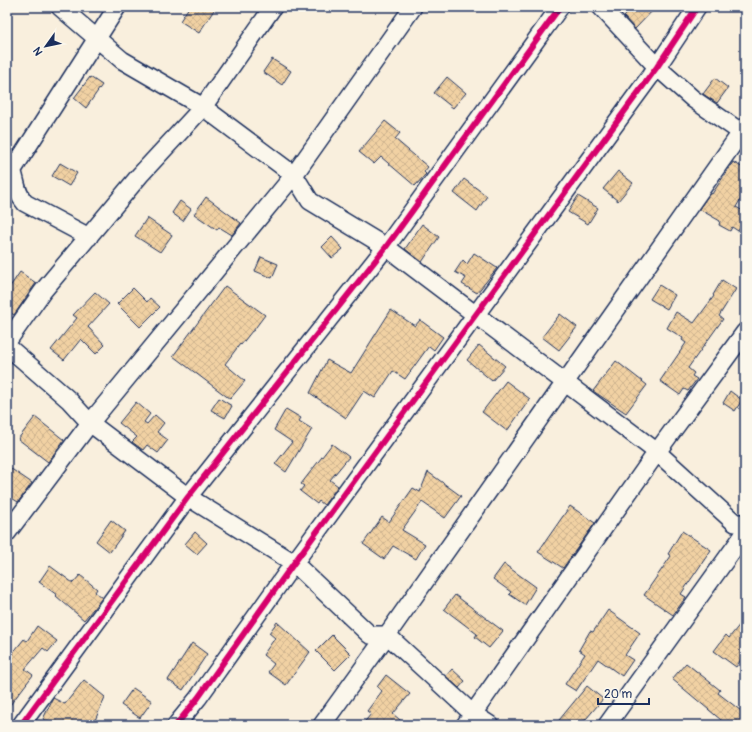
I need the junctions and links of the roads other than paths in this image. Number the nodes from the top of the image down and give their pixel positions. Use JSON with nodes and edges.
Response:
{"nodes":[{"id":1,"x":60,"y":7,"type":"edge"},
{"id":2,"x":117,"y":7,"type":"edge"},
{"id":3,"x":273,"y":7,"type":"edge"},
{"id":4,"x":413,"y":7,"type":"edge"},
{"id":5,"x":560,"y":7,"type":"edge"},
{"id":6,"x":601,"y":7,"type":"edge"},
{"id":7,"x":696,"y":7,"type":"edge"},
{"id":8,"x":97,"y":38,"type":"junction"},
{"id":9,"x":657,"y":67,"type":"junction"},
{"id":10,"x":202,"y":106,"type":"junction"},
{"id":11,"x":744,"y":131,"type":"edge"},
{"id":12,"x":10,"y":163,"type":"edge"},
{"id":13,"x":294,"y":175,"type":"junction"},
{"id":14,"x":89,"y":237,"type":"junction"},
{"id":15,"x":386,"y":247,"type":"junction"},
{"id":16,"x":476,"y":315,"type":"junction"},
{"id":17,"x":745,"y":332,"type":"edge"},
{"id":18,"x":7,"y":342,"type":"edge"},
{"id":19,"x":7,"y":346,"type":"edge"},
{"id":20,"x":565,"y":382,"type":"junction"},
{"id":21,"x":90,"y":423,"type":"junction"},
{"id":22,"x":657,"y":452,"type":"junction"},
{"id":23,"x":188,"y":497,"type":"junction"},
{"id":24,"x":745,"y":523,"type":"edge"},
{"id":25,"x":7,"y":533,"type":"edge"},
{"id":26,"x":745,"y":533,"type":"edge"},
{"id":27,"x":294,"y":563,"type":"junction"},
{"id":28,"x":387,"y":636,"type":"junction"},
{"id":29,"x":469,"y":719,"type":"edge"},
{"id":30,"x":21,"y":725,"type":"edge"},
{"id":31,"x":176,"y":725,"type":"edge"},
{"id":32,"x":322,"y":725,"type":"edge"},
{"id":33,"x":490,"y":725,"type":"edge"},
{"id":34,"x":607,"y":725,"type":"edge"}],
"edges":[{"from":1,"to":8,"type":"street"},
{"from":2,"to":8,"type":"street"},
{"from":3,"to":10,"type":"street"},
{"from":4,"to":13,"type":"street"},
{"from":5,"to":15,"type":"street"},
{"from":6,"to":9,"type":"street"},
{"from":7,"to":9,"type":"street"},
{"from":8,"to":10,"type":"street"},
{"from":8,"to":12,"type":"street"},
{"from":9,"to":11,"type":"street"},
{"from":9,"to":16,"type":"street"},
{"from":10,"to":13,"type":"street"},
{"from":10,"to":14,"type":"street"},
{"from":11,"to":20,"type":"street"},
{"from":12,"to":14,"type":"street"},
{"from":13,"to":15,"type":"street"},
{"from":13,"to":21,"type":"street"},
{"from":14,"to":18,"type":"street"},
{"from":15,"to":16,"type":"street"},
{"from":15,"to":23,"type":"street"},
{"from":16,"to":20,"type":"street"},
{"from":16,"to":27,"type":"street"},
{"from":17,"to":22,"type":"street"},
{"from":19,"to":21,"type":"street"},
{"from":20,"to":22,"type":"street"},
{"from":20,"to":28,"type":"street"},
{"from":21,"to":23,"type":"street"},
{"from":21,"to":25,"type":"street"},
{"from":22,"to":24,"type":"street"},
{"from":22,"to":29,"type":"street"},
{"from":23,"to":27,"type":"street"},
{"from":23,"to":30,"type":"street"},
{"from":26,"to":34,"type":"street"},
{"from":27,"to":28,"type":"street"},
{"from":27,"to":31,"type":"street"},
{"from":28,"to":29,"type":"street"},
{"from":28,"to":32,"type":"street"},
{"from":29,"to":33,"type":"street"}]}
